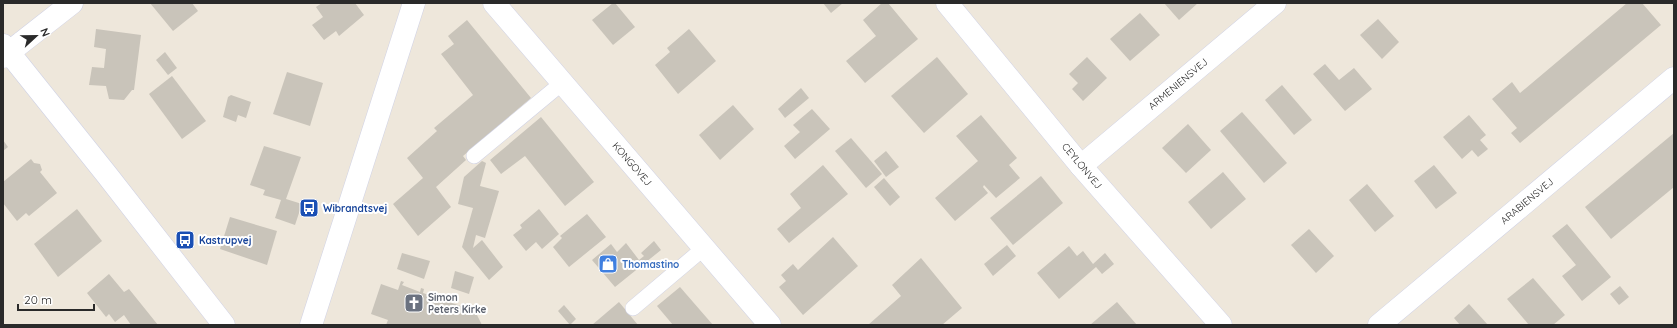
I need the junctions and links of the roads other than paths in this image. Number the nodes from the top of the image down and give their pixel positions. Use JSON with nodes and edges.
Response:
{"nodes":[{"id":1,"x":72,"y":3,"type":"edge"},
{"id":2,"x":414,"y":3,"type":"edge"},
{"id":3,"x":494,"y":3,"type":"edge"},
{"id":4,"x":947,"y":3,"type":"edge"},
{"id":5,"x":1275,"y":3,"type":"edge"},
{"id":6,"x":5,"y":52,"type":"edge"},
{"id":7,"x":1674,"y":78,"type":"edge"},
{"id":8,"x":562,"y":83,"type":"junction"},
{"id":9,"x":474,"y":156,"type":"dead end"},
{"id":10,"x":1081,"y":166,"type":"junction"},
{"id":11,"x":704,"y":248,"type":"junction"},
{"id":12,"x":633,"y":308,"type":"dead end"},
{"id":13,"x":224,"y":325,"type":"edge"},
{"id":14,"x":311,"y":325,"type":"edge"},
{"id":15,"x":770,"y":325,"type":"edge"},
{"id":16,"x":1221,"y":325,"type":"edge"},
{"id":17,"x":1379,"y":325,"type":"edge"}],
"edges":[{"from":1,"to":6,"type":"street"},
{"from":2,"to":14,"type":"street"},
{"from":3,"to":8,"type":"street","name":"KONGOVEJ"},
{"from":4,"to":10,"type":"street","name":"CEYLONVEJ"},
{"from":5,"to":10,"type":"street","name":"ARMENIENSVEJ"},
{"from":6,"to":13,"type":"street"},
{"from":7,"to":17,"type":"street","name":"ARABIENSVEJ"},
{"from":8,"to":9,"type":"lane"},
{"from":8,"to":11,"type":"street","name":"KONGOVEJ"},
{"from":10,"to":16,"type":"street","name":"CEYLONVEJ"},
{"from":11,"to":12,"type":"lane"},
{"from":11,"to":15,"type":"street","name":"KONGOVEJ"}]}
